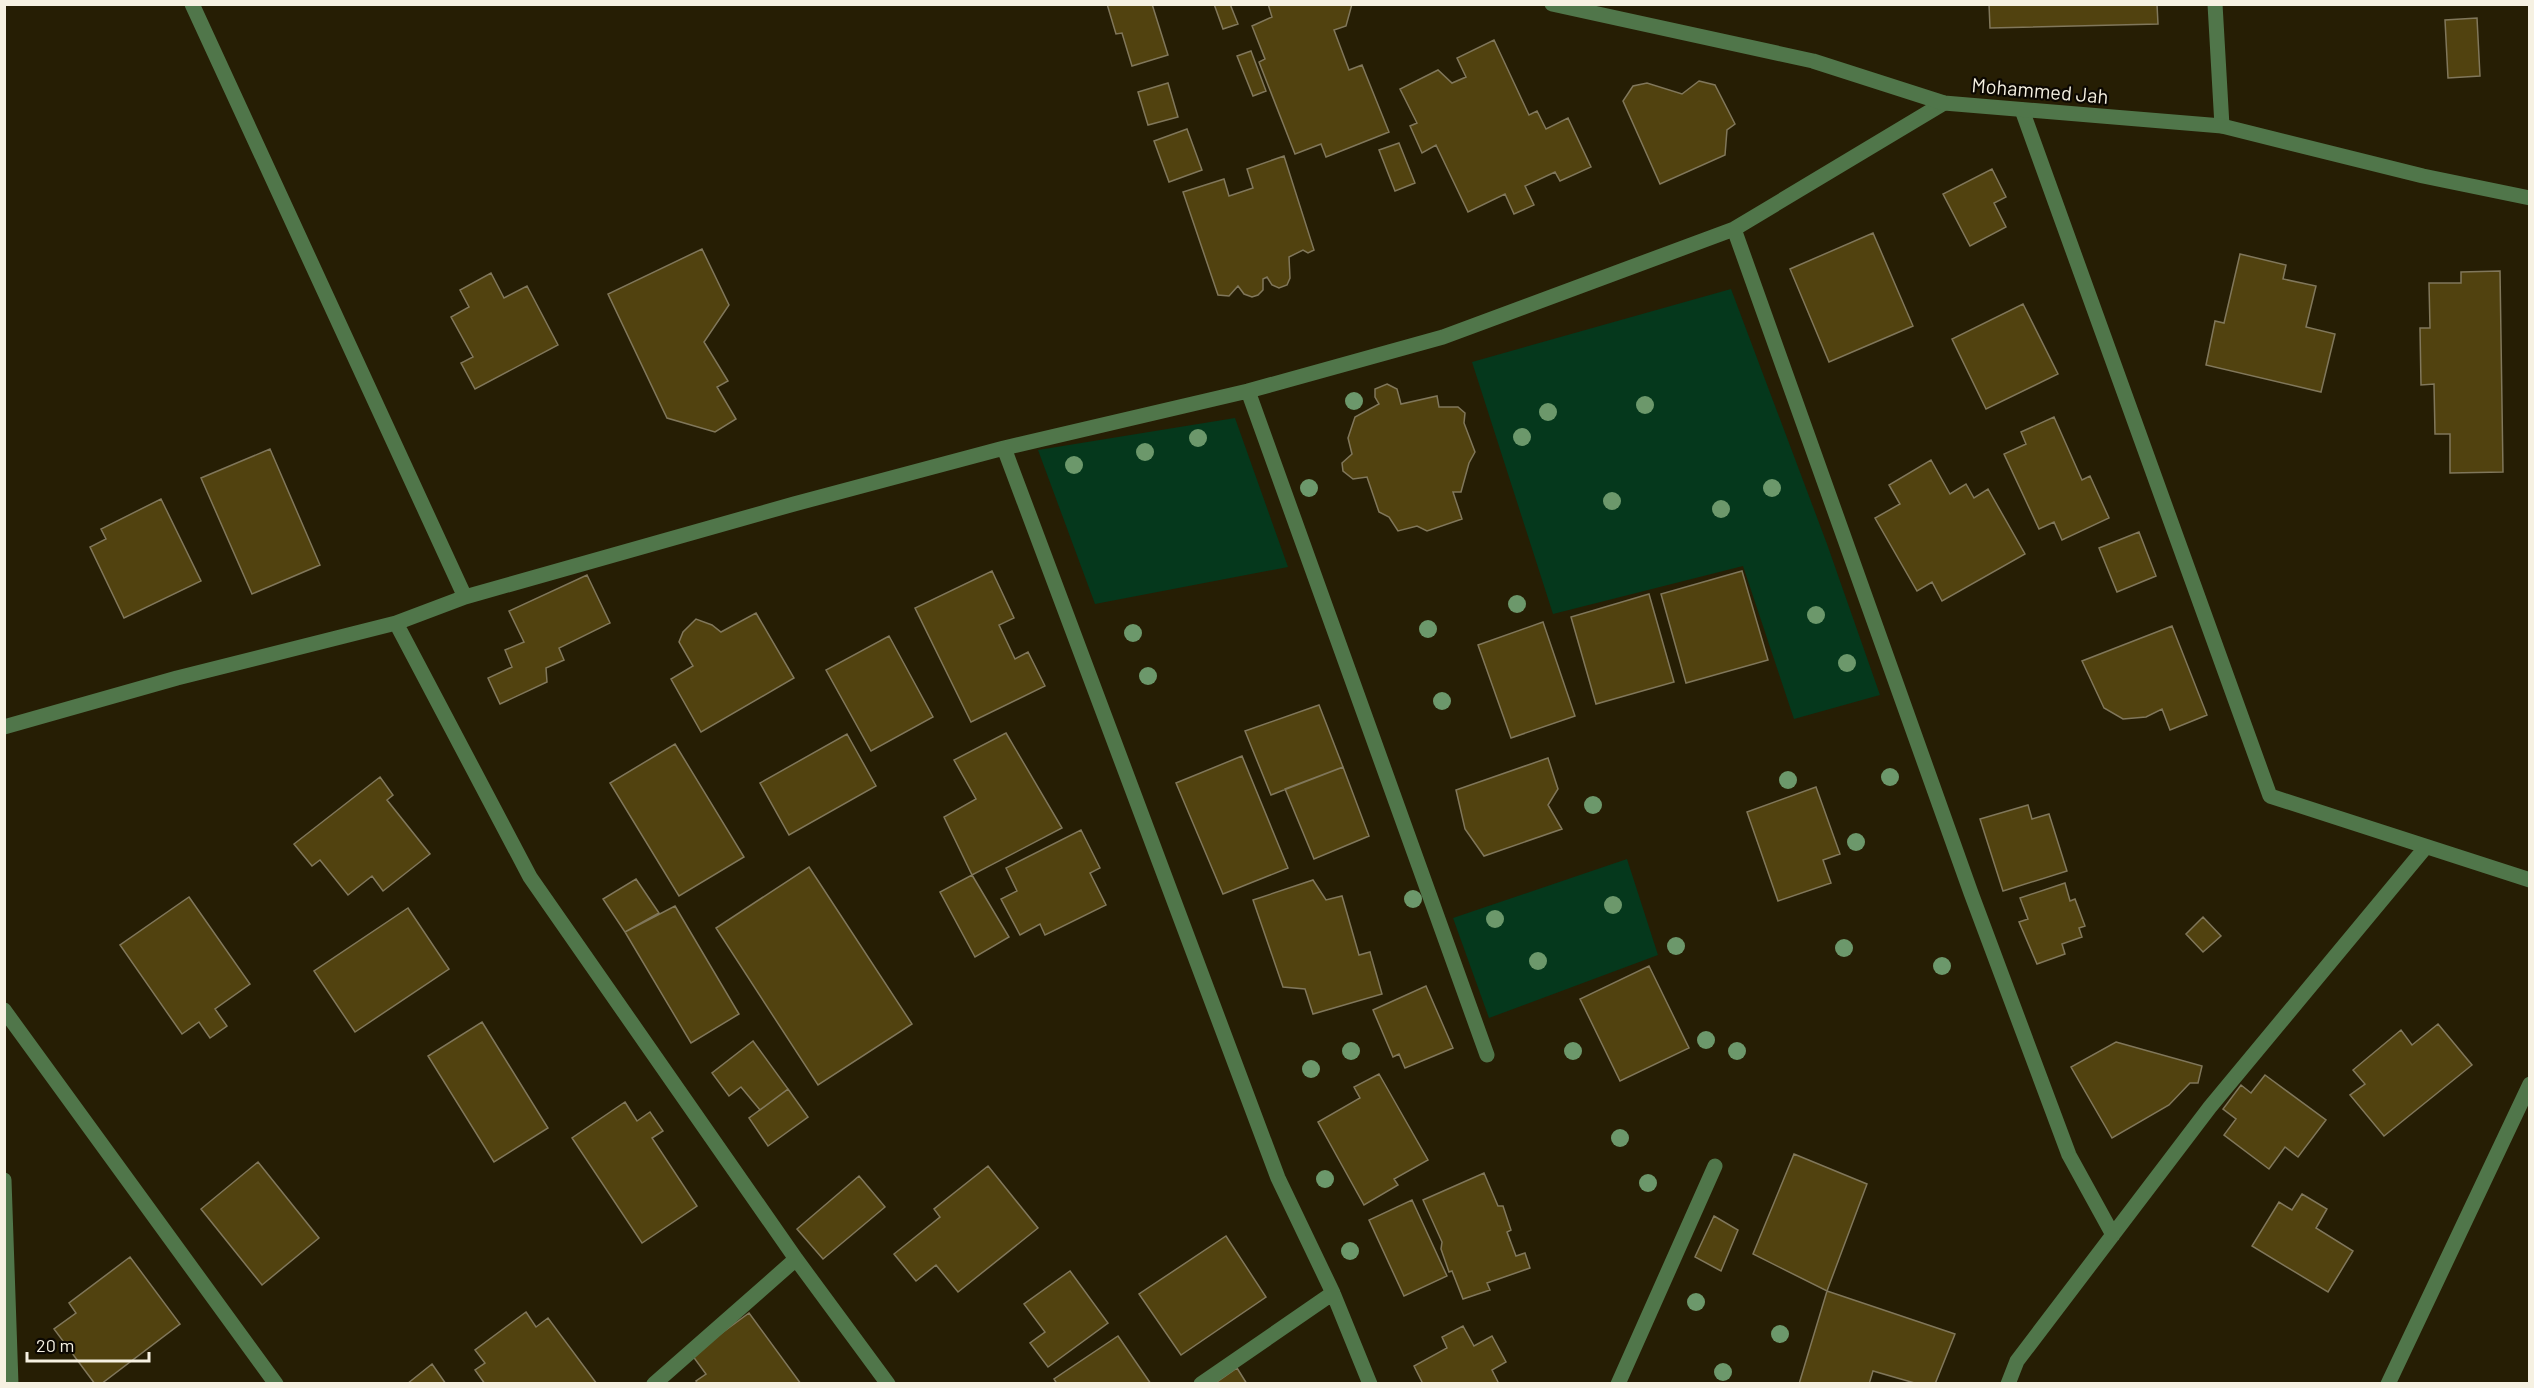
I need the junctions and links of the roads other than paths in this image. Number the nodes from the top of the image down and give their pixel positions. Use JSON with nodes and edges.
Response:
{"nodes":[{"id":1,"x":192,"y":4,"type":"edge"},
{"id":2,"x":1552,"y":4,"type":"edge"},
{"id":3,"x":2215,"y":4,"type":"edge"},
{"id":4,"x":1944,"y":103,"type":"junction"},
{"id":5,"x":2022,"y":110,"type":"junction"},
{"id":6,"x":2222,"y":126,"type":"junction"},
{"id":7,"x":2529,"y":198,"type":"edge"},
{"id":8,"x":1734,"y":229,"type":"junction"},
{"id":9,"x":1248,"y":391,"type":"junction"},
{"id":10,"x":1005,"y":448,"type":"junction"},
{"id":11,"x":465,"y":597,"type":"junction"},
{"id":12,"x":396,"y":623,"type":"junction"},
{"id":13,"x":4,"y":727,"type":"edge"},
{"id":14,"x":2426,"y":848,"type":"junction"},
{"id":15,"x":2529,"y":880,"type":"edge"},
{"id":16,"x":4,"y":1010,"type":"edge"},
{"id":17,"x":1488,"y":1055,"type":"dead end"},
{"id":18,"x":2529,"y":1084,"type":"edge"},
{"id":19,"x":1715,"y":1166,"type":"dead end"},
{"id":20,"x":4,"y":1180,"type":"edge"},
{"id":21,"x":2113,"y":1235,"type":"junction"},
{"id":22,"x":796,"y":1259,"type":"junction"},
{"id":23,"x":1333,"y":1293,"type":"junction"},
{"id":24,"x":12,"y":1383,"type":"edge"},
{"id":25,"x":276,"y":1383,"type":"edge"},
{"id":26,"x":654,"y":1383,"type":"edge"},
{"id":27,"x":888,"y":1383,"type":"edge"},
{"id":28,"x":1200,"y":1383,"type":"edge"},
{"id":29,"x":1370,"y":1383,"type":"edge"},
{"id":30,"x":1618,"y":1383,"type":"edge"},
{"id":31,"x":2008,"y":1383,"type":"edge"},
{"id":32,"x":2388,"y":1383,"type":"edge"}],
"edges":[{"from":1,"to":11,"type":"street"},
{"from":2,"to":4,"type":"street","name":"Mohammed Jah"},
{"from":3,"to":6,"type":"street"},
{"from":4,"to":5,"type":"street","name":"Mohammed Jah"},
{"from":4,"to":8,"type":"street"},
{"from":5,"to":6,"type":"street","name":"Mohammed Jah"},
{"from":5,"to":14,"type":"street"},
{"from":6,"to":7,"type":"street","name":"Mohammed Jah"},
{"from":8,"to":9,"type":"street"},
{"from":8,"to":21,"type":"street"},
{"from":9,"to":10,"type":"street"},
{"from":9,"to":17,"type":"street"},
{"from":10,"to":11,"type":"street"},
{"from":10,"to":23,"type":"street"},
{"from":11,"to":12,"type":"street"},
{"from":12,"to":13,"type":"street"},
{"from":12,"to":22,"type":"street"},
{"from":14,"to":15,"type":"street"},
{"from":14,"to":21,"type":"street"},
{"from":16,"to":25,"type":"street"},
{"from":18,"to":32,"type":"street"},
{"from":19,"to":30,"type":"street"},
{"from":20,"to":24,"type":"street"},
{"from":21,"to":31,"type":"street"},
{"from":22,"to":26,"type":"street"},
{"from":22,"to":27,"type":"street"},
{"from":23,"to":28,"type":"street"},
{"from":23,"to":29,"type":"street"}]}
